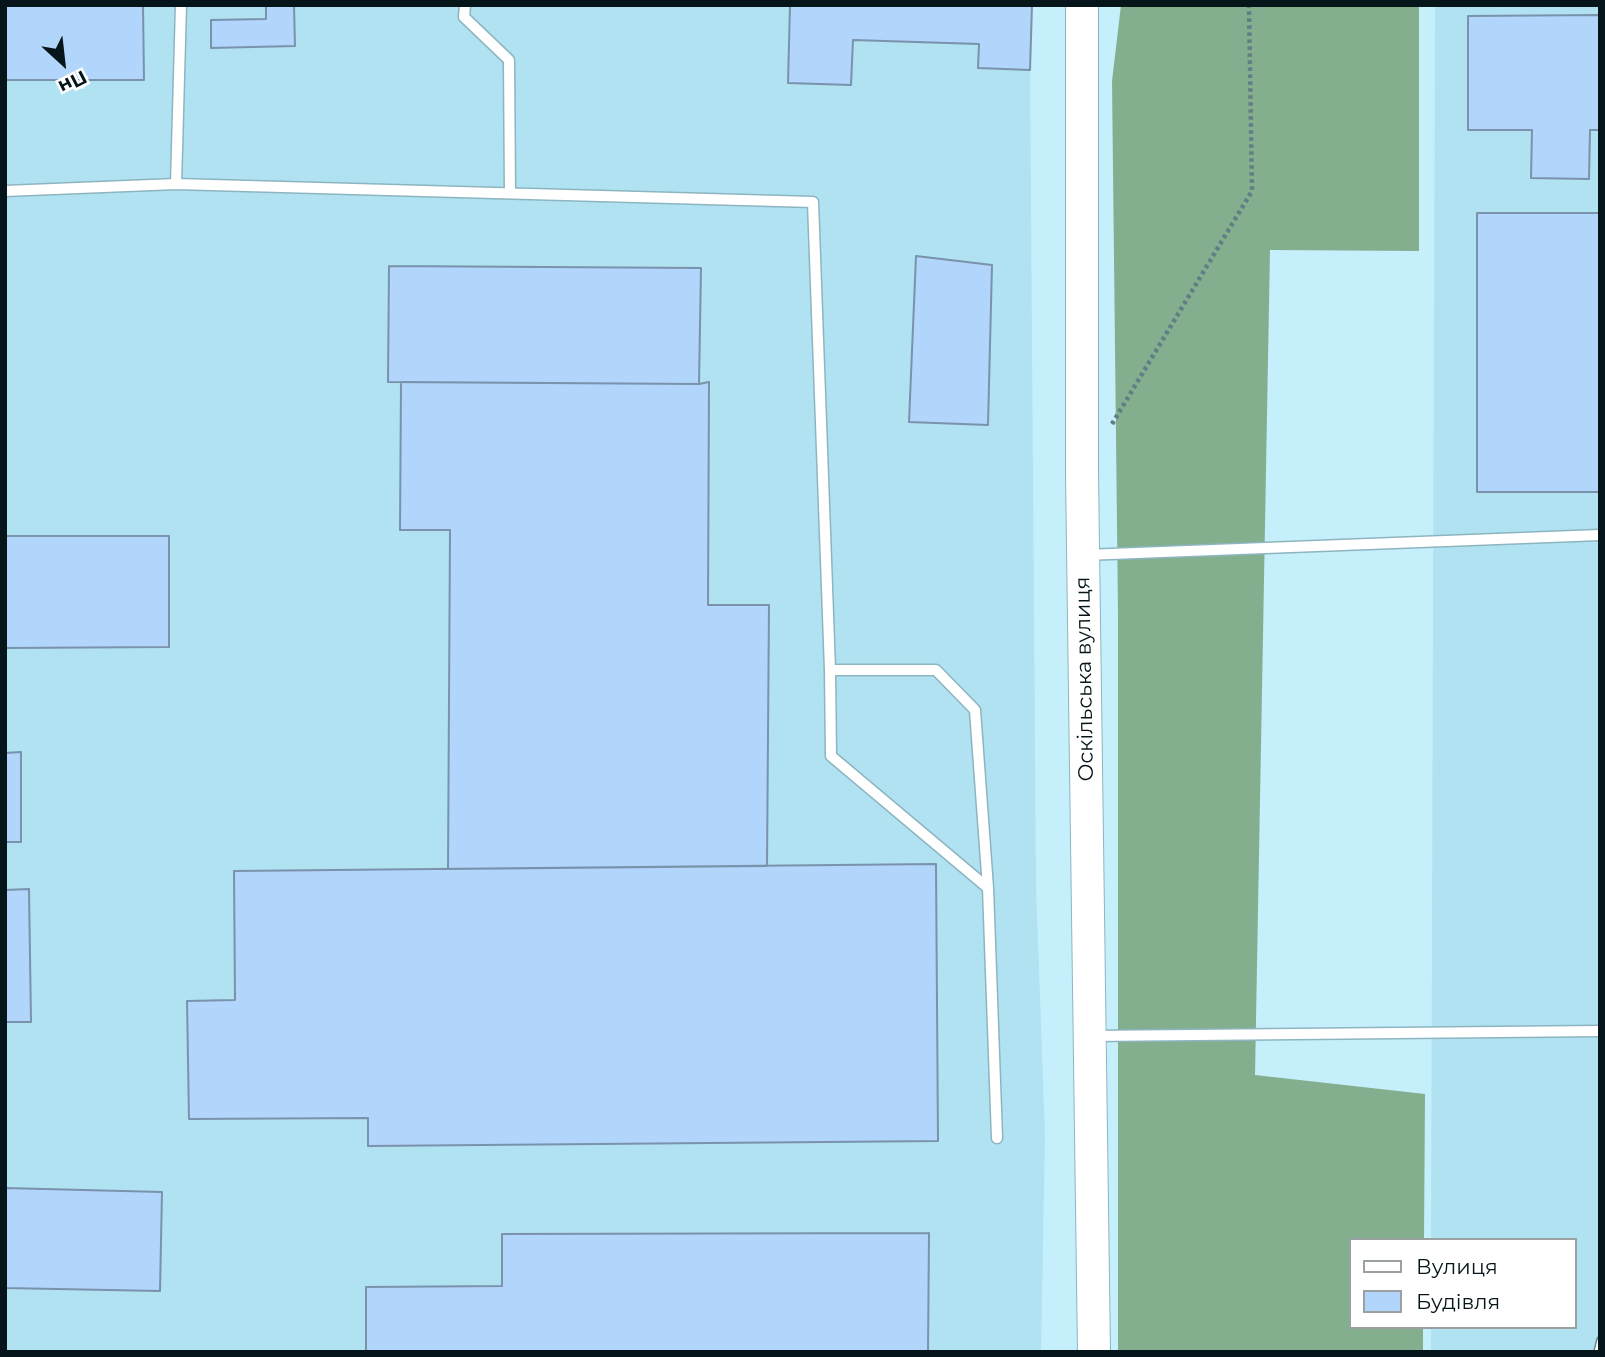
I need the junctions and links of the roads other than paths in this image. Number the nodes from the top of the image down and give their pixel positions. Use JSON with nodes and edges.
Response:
{"nodes":[{"id":1,"x":181,"y":5,"type":"edge"},
{"id":2,"x":465,"y":5,"type":"edge"},
{"id":3,"x":1082,"y":5,"type":"edge"},
{"id":4,"x":176,"y":184,"type":"junction"},
{"id":5,"x":5,"y":191,"type":"edge"},
{"id":6,"x":510,"y":193,"type":"junction"},
{"id":7,"x":1600,"y":535,"type":"edge"},
{"id":8,"x":1083,"y":555,"type":"junction"},
{"id":9,"x":830,"y":670,"type":"junction"},
{"id":10,"x":988,"y":888,"type":"junction"},
{"id":11,"x":1600,"y":1031,"type":"edge"},
{"id":12,"x":1090,"y":1036,"type":"junction"},
{"id":13,"x":997,"y":1138,"type":"dead end"},
{"id":14,"x":1094,"y":1352,"type":"edge"}],
"edges":[{"from":1,"to":4,"type":"lane"},
{"from":2,"to":6,"type":"lane"},
{"from":3,"to":8,"type":"main road","name":"Оскільська вулиця"},
{"from":4,"to":5,"type":"lane"},
{"from":4,"to":6,"type":"lane"},
{"from":6,"to":9,"type":"lane"},
{"from":7,"to":8,"type":"lane"},
{"from":8,"to":12,"type":"main road","name":"Оскільська вулиця"},
{"from":9,"to":10,"type":"lane"},
{"from":9,"to":10,"type":"lane"},
{"from":10,"to":13,"type":"lane"},
{"from":11,"to":12,"type":"lane"},
{"from":12,"to":14,"type":"main road","name":"Оскільська вулиця"}]}
